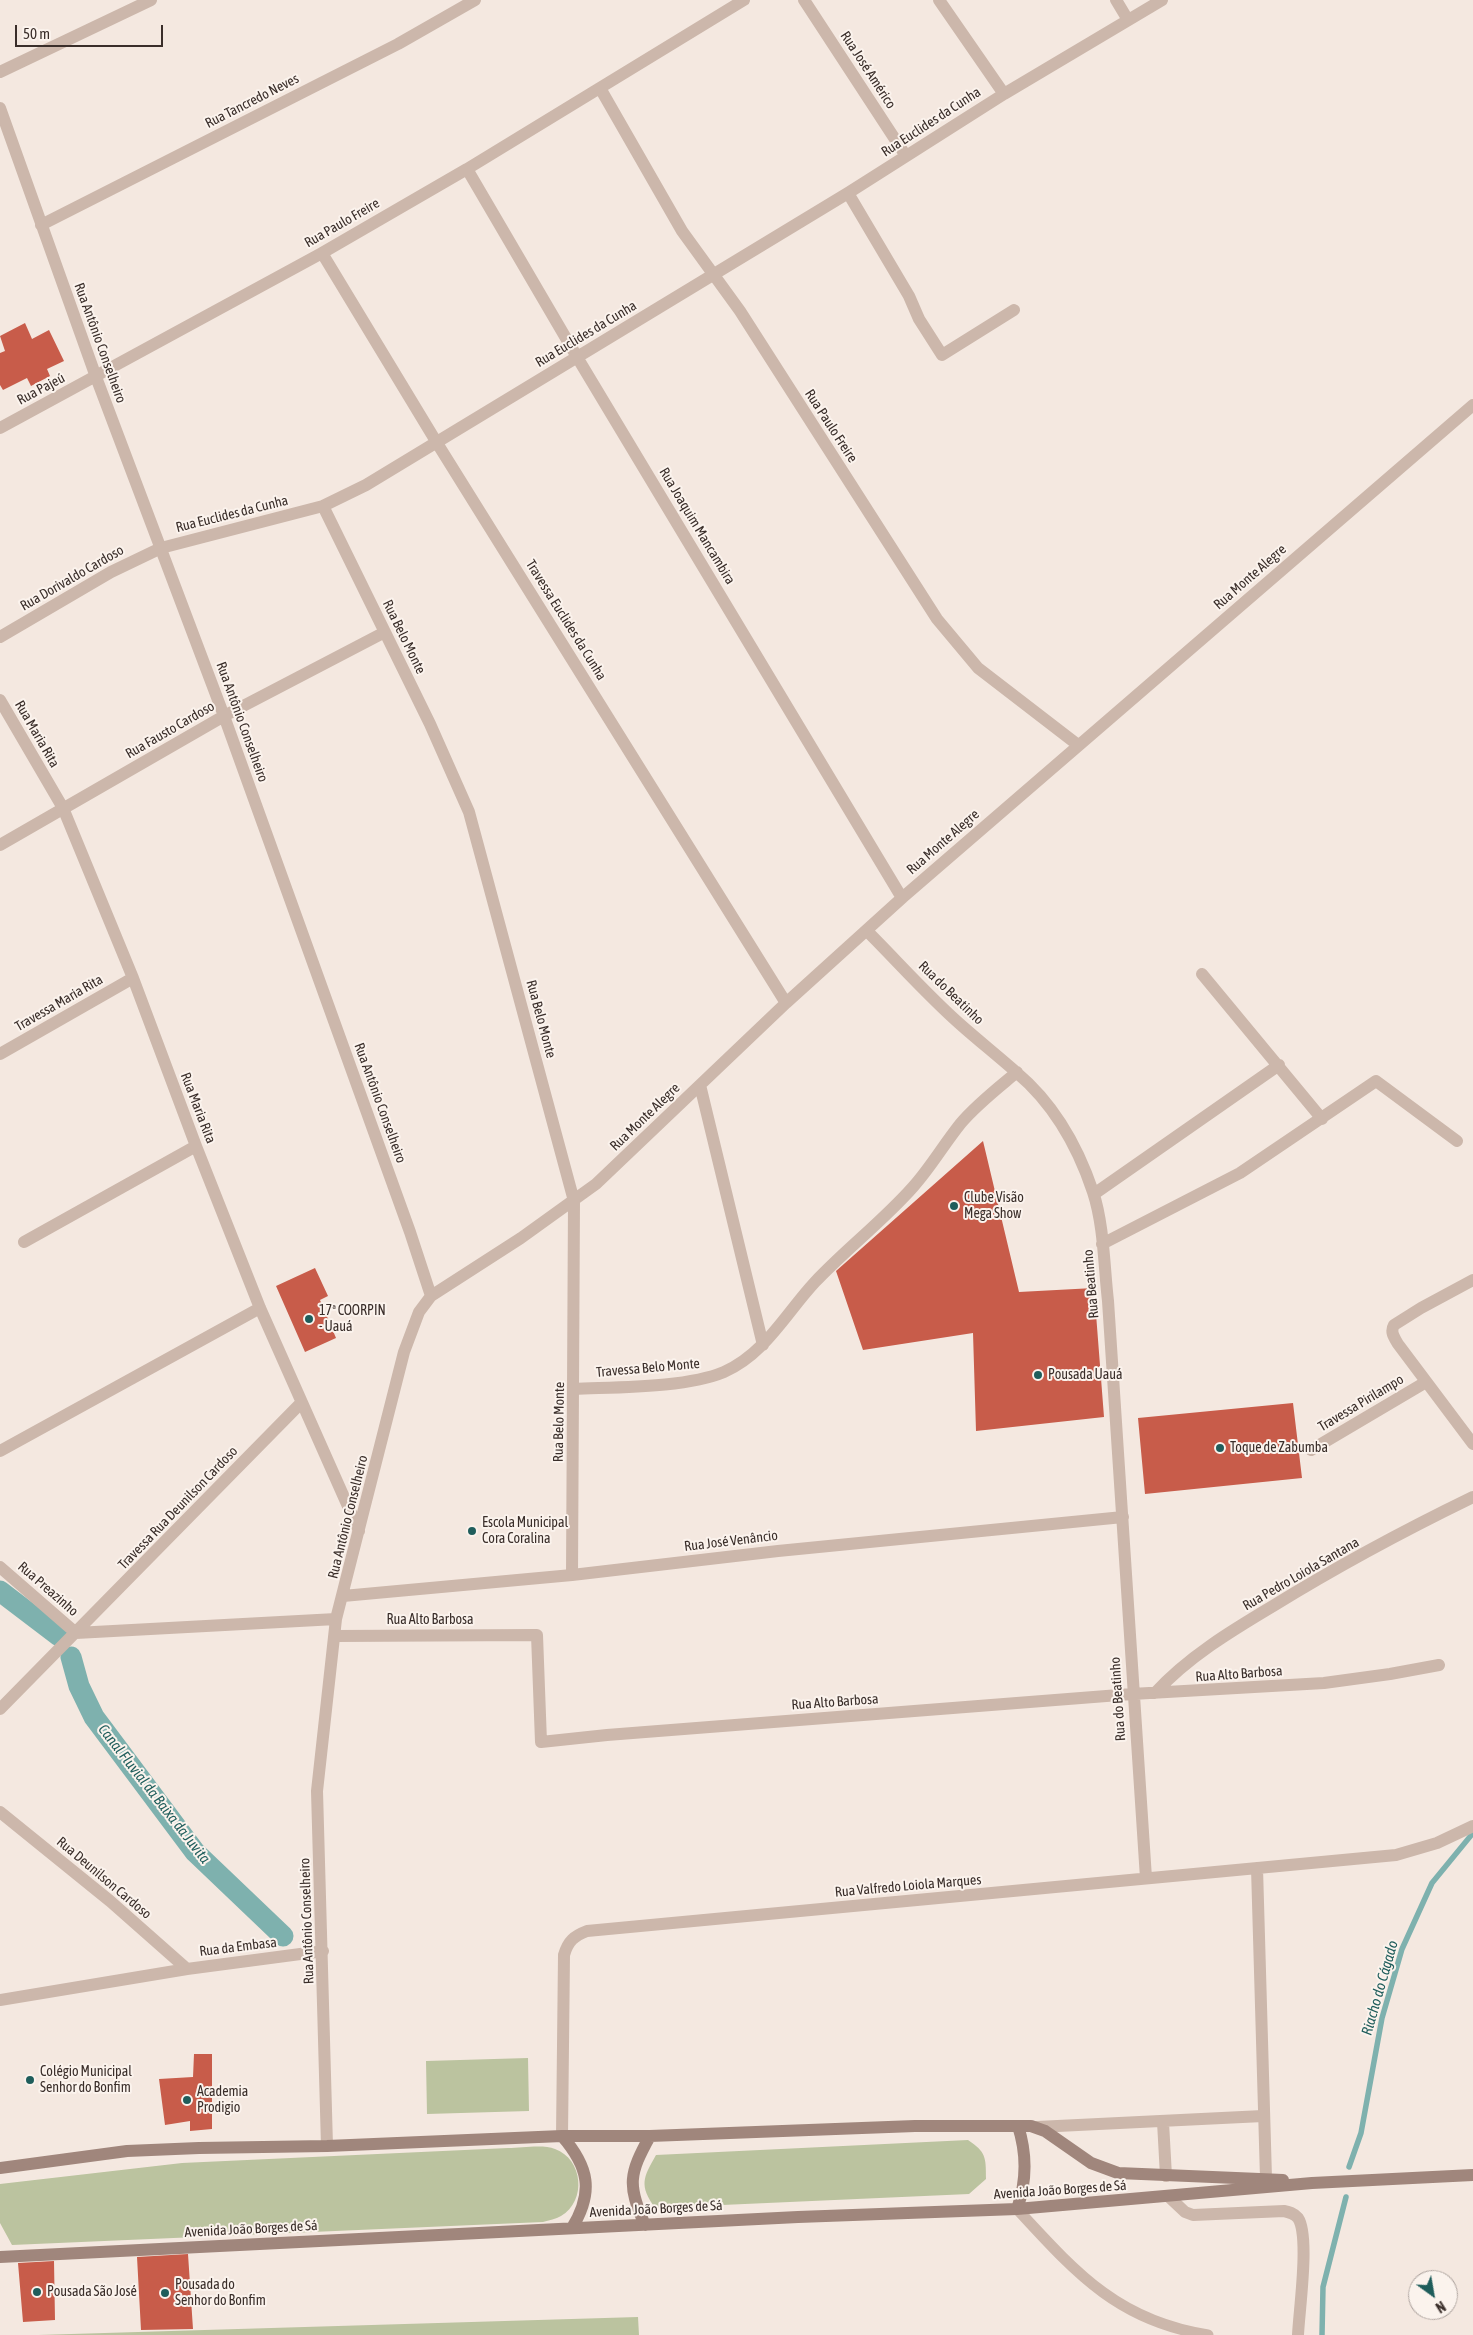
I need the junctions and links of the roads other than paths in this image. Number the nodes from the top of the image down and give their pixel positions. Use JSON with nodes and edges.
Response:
{"nodes":[{"id":1,"x":151,"y":0,"type":"edge"},
{"id":2,"x":475,"y":0,"type":"edge"},
{"id":3,"x":744,"y":0,"type":"edge"},
{"id":4,"x":804,"y":0,"type":"edge"},
{"id":5,"x":939,"y":0,"type":"edge"},
{"id":6,"x":1116,"y":0,"type":"edge"},
{"id":7,"x":1162,"y":0,"type":"edge"},
{"id":8,"x":1128,"y":20,"type":"junction"},
{"id":9,"x":0,"y":72,"type":"edge"},
{"id":10,"x":600,"y":88,"type":"junction"},
{"id":11,"x":1004,"y":94,"type":"junction"},
{"id":12,"x":0,"y":108,"type":"edge"},
{"id":13,"x":906,"y":156,"type":"junction"},
{"id":14,"x":467,"y":169,"type":"junction"},
{"id":15,"x":848,"y":193,"type":"junction"},
{"id":16,"x":40,"y":225,"type":"junction"},
{"id":17,"x":322,"y":253,"type":"junction"},
{"id":18,"x":714,"y":274,"type":"junction"},
{"id":19,"x":1014,"y":310,"type":"dead end"},
{"id":20,"x":577,"y":356,"type":"junction"},
{"id":21,"x":96,"y":377,"type":"junction"},
{"id":22,"x":1473,"y":405,"type":"edge"},
{"id":23,"x":0,"y":428,"type":"edge"},
{"id":24,"x":437,"y":443,"type":"junction"},
{"id":25,"x":323,"y":506,"type":"junction"},
{"id":26,"x":161,"y":548,"type":"junction"},
{"id":27,"x":385,"y":632,"type":"junction"},
{"id":28,"x":0,"y":637,"type":"edge"},
{"id":29,"x":0,"y":700,"type":"edge"},
{"id":30,"x":224,"y":716,"type":"junction"},
{"id":31,"x":1078,"y":745,"type":"junction"},
{"id":32,"x":63,"y":808,"type":"junction"},
{"id":33,"x":0,"y":844,"type":"edge"},
{"id":34,"x":902,"y":898,"type":"junction"},
{"id":35,"x":867,"y":931,"type":"junction"},
{"id":36,"x":1202,"y":974,"type":"dead end"},
{"id":37,"x":133,"y":978,"type":"junction"},
{"id":38,"x":786,"y":1003,"type":"junction"},
{"id":39,"x":0,"y":1054,"type":"edge"},
{"id":40,"x":1279,"y":1065,"type":"junction"},
{"id":41,"x":1017,"y":1072,"type":"junction"},
{"id":42,"x":700,"y":1085,"type":"junction"},
{"id":43,"x":1322,"y":1119,"type":"junction"},
{"id":44,"x":1457,"y":1141,"type":"dead end"},
{"id":45,"x":196,"y":1146,"type":"junction"},
{"id":46,"x":1094,"y":1194,"type":"junction"},
{"id":47,"x":574,"y":1201,"type":"junction"},
{"id":48,"x":24,"y":1242,"type":"dead end"},
{"id":49,"x":1102,"y":1244,"type":"junction"},
{"id":50,"x":1473,"y":1280,"type":"edge"},
{"id":51,"x":431,"y":1296,"type":"junction"},
{"id":52,"x":260,"y":1308,"type":"junction"},
{"id":53,"x":763,"y":1344,"type":"junction"},
{"id":54,"x":1426,"y":1382,"type":"junction"},
{"id":55,"x":574,"y":1389,"type":"junction"},
{"id":56,"x":301,"y":1403,"type":"junction"},
{"id":57,"x":1473,"y":1444,"type":"edge"},
{"id":58,"x":1311,"y":1450,"type":"dead end"},
{"id":59,"x":0,"y":1451,"type":"edge"},
{"id":60,"x":1473,"y":1497,"type":"edge"},
{"id":61,"x":1123,"y":1517,"type":"junction"},
{"id":62,"x":359,"y":1531,"type":"junction"},
{"id":63,"x":0,"y":1567,"type":"edge"},
{"id":64,"x":572,"y":1575,"type":"junction"},
{"id":65,"x":343,"y":1596,"type":"junction"},
{"id":66,"x":336,"y":1619,"type":"junction"},
{"id":67,"x":76,"y":1633,"type":"junction"},
{"id":68,"x":334,"y":1636,"type":"junction"},
{"id":69,"x":1439,"y":1665,"type":"dead end"},
{"id":70,"x":1155,"y":1693,"type":"junction"},
{"id":71,"x":1132,"y":1694,"type":"junction"},
{"id":72,"x":0,"y":1709,"type":"edge"},
{"id":73,"x":0,"y":1812,"type":"edge"},
{"id":74,"x":1473,"y":1826,"type":"edge"},
{"id":75,"x":1258,"y":1868,"type":"junction"},
{"id":76,"x":1146,"y":1878,"type":"junction"},
{"id":77,"x":323,"y":1951,"type":"junction"},
{"id":78,"x":187,"y":1969,"type":"junction"},
{"id":79,"x":0,"y":2000,"type":"edge"},
{"id":80,"x":1264,"y":2116,"type":"junction"},
{"id":81,"x":1163,"y":2122,"type":"junction"},
{"id":82,"x":1018,"y":2126,"type":"junction"},
{"id":83,"x":1037,"y":2127,"type":"junction"},
{"id":84,"x":562,"y":2136,"type":"junction"},
{"id":85,"x":650,"y":2136,"type":"junction"},
{"id":86,"x":327,"y":2146,"type":"junction"},
{"id":87,"x":0,"y":2168,"type":"edge"},
{"id":88,"x":1473,"y":2175,"type":"edge"},
{"id":89,"x":1166,"y":2176,"type":"junction"},
{"id":90,"x":1266,"y":2178,"type":"junction"},
{"id":91,"x":1312,"y":2183,"type":"junction"},
{"id":92,"x":1168,"y":2196,"type":"junction"},
{"id":93,"x":1017,"y":2209,"type":"junction"},
{"id":94,"x":645,"y":2226,"type":"junction"},
{"id":95,"x":572,"y":2228,"type":"junction"},
{"id":96,"x":0,"y":2257,"type":"edge"},
{"id":97,"x":1208,"y":2335,"type":"edge"},
{"id":98,"x":1298,"y":2335,"type":"edge"}],
"edges":[{"from":1,"to":9,"type":"street"},
{"from":2,"to":16,"type":"street","name":"Rua Tancredo Neves"},
{"from":3,"to":10,"type":"street","name":"Rua Paulo Freire"},
{"from":4,"to":13,"type":"street","name":"Rua José Américo"},
{"from":5,"to":11,"type":"street"},
{"from":6,"to":8,"type":"street"},
{"from":7,"to":8,"type":"street","name":"Rua Euclides da Cunha"},
{"from":8,"to":11,"type":"street","name":"Rua Euclides da Cunha"},
{"from":10,"to":14,"type":"street","name":"Rua Paulo Freire"},
{"from":10,"to":18,"type":"street","name":"Rua Paulo Freire"},
{"from":11,"to":13,"type":"street","name":"Rua Euclides da Cunha"},
{"from":12,"to":16,"type":"street","name":"Rua Antônio Conselheiro"},
{"from":13,"to":15,"type":"street","name":"Rua Euclides da Cunha"},
{"from":14,"to":17,"type":"street","name":"Rua Paulo Freire"},
{"from":14,"to":20,"type":"street","name":"Rua Joaquim Mancambira"},
{"from":15,"to":18,"type":"street","name":"Rua Euclides da Cunha"},
{"from":15,"to":19,"type":"street"},
{"from":16,"to":21,"type":"street","name":"Rua Antônio Conselheiro"},
{"from":17,"to":21,"type":"street","name":"Rua Paulo Freire"},
{"from":17,"to":24,"type":"street","name":"Travessa Euclides da Cunha"},
{"from":18,"to":20,"type":"street","name":"Rua Euclides da Cunha"},
{"from":18,"to":31,"type":"street","name":"Rua Paulo Freire"},
{"from":20,"to":24,"type":"street","name":"Rua Euclides da Cunha"},
{"from":20,"to":34,"type":"street","name":"Rua Joaquim Mancambira"},
{"from":21,"to":23,"type":"street","name":"Rua Pajeú"},
{"from":21,"to":26,"type":"street","name":"Rua Antônio Conselheiro"},
{"from":22,"to":31,"type":"street","name":"Rua Monte Alegre"},
{"from":24,"to":25,"type":"street","name":"Rua Euclides da Cunha"},
{"from":24,"to":38,"type":"street","name":"Travessa Euclides da Cunha"},
{"from":25,"to":26,"type":"street","name":"Rua Euclides da Cunha"},
{"from":25,"to":27,"type":"street","name":"Rua Belo Monte"},
{"from":26,"to":28,"type":"street","name":"Rua Dorivaldo Cardoso"},
{"from":26,"to":30,"type":"street","name":"Rua Antônio Conselheiro"},
{"from":27,"to":30,"type":"street","name":"Rua Fausto Cardoso"},
{"from":27,"to":47,"type":"street","name":"Rua Belo Monte"},
{"from":29,"to":32,"type":"street","name":"Rua Maria Rita"},
{"from":30,"to":32,"type":"street","name":"Rua Fausto Cardoso"},
{"from":30,"to":51,"type":"street","name":"Rua Antônio Conselheiro"},
{"from":31,"to":34,"type":"street","name":"Rua Monte Alegre"},
{"from":32,"to":33,"type":"street","name":"Rua Fausto Cardoso"},
{"from":32,"to":37,"type":"street","name":"Rua Maria Rita"},
{"from":34,"to":35,"type":"street","name":"Rua Monte Alegre"},
{"from":35,"to":38,"type":"street","name":"Rua Monte Alegre"},
{"from":35,"to":41,"type":"street","name":"Rua do Beatinho"},
{"from":36,"to":40,"type":"street"},
{"from":37,"to":39,"type":"street","name":"Travessa Maria Rita"},
{"from":37,"to":45,"type":"street","name":"Rua Maria Rita"},
{"from":38,"to":42,"type":"street","name":"Rua Monte Alegre"},
{"from":40,"to":43,"type":"street"},
{"from":40,"to":46,"type":"street"},
{"from":41,"to":46,"type":"street","name":"Rua Beatinho"},
{"from":41,"to":53,"type":"street","name":"Travessa Belo Monte"},
{"from":42,"to":47,"type":"street","name":"Rua Monte Alegre"},
{"from":42,"to":53,"type":"street"},
{"from":43,"to":44,"type":"street"},
{"from":43,"to":49,"type":"street"},
{"from":45,"to":48,"type":"street"},
{"from":45,"to":52,"type":"street","name":"Rua Maria Rita"},
{"from":46,"to":49,"type":"street","name":"Rua Beatinho"},
{"from":47,"to":51,"type":"street","name":"Rua Monte Alegre"},
{"from":47,"to":55,"type":"street","name":"Rua Belo Monte"},
{"from":49,"to":61,"type":"street","name":"Rua Beatinho"},
{"from":50,"to":54,"type":"street","name":"Travessa Pirilampo"},
{"from":51,"to":62,"type":"street","name":"Rua Antônio Conselheiro"},
{"from":52,"to":56,"type":"street","name":"Rua Maria Rita"},
{"from":52,"to":59,"type":"street"},
{"from":53,"to":55,"type":"street","name":"Travessa Belo Monte"},
{"from":54,"to":57,"type":"street","name":"Travessa Pirilampo"},
{"from":54,"to":58,"type":"street","name":"Travessa Pirilampo"},
{"from":55,"to":64,"type":"street","name":"Rua Belo Monte"},
{"from":56,"to":62,"type":"street","name":"Rua Maria Rita"},
{"from":56,"to":67,"type":"street","name":"Travessa Rua Deunilson Cardoso"},
{"from":60,"to":70,"type":"street","name":"Rua Pedro Loiola Santana"},
{"from":61,"to":64,"type":"street","name":"Rua José Venâncio"},
{"from":61,"to":71,"type":"street","name":"Rua do Beatinho"},
{"from":62,"to":65,"type":"street","name":"Rua Antônio Conselheiro"},
{"from":63,"to":67,"type":"street","name":"Rua Preazinho"},
{"from":64,"to":65,"type":"street","name":"Rua José Venâncio"},
{"from":65,"to":66,"type":"street","name":"Rua Antônio Conselheiro"},
{"from":66,"to":67,"type":"street"},
{"from":66,"to":68,"type":"street","name":"Rua Antônio Conselheiro"},
{"from":67,"to":72,"type":"street","name":"Travessa Rua Deunilson Cardoso"},
{"from":68,"to":71,"type":"street","name":"Rua Alto Barbosa"},
{"from":68,"to":77,"type":"street","name":"Rua Antônio Conselheiro"},
{"from":69,"to":70,"type":"street","name":"Rua Alto Barbosa"},
{"from":70,"to":71,"type":"street","name":"Rua Alto Barbosa"},
{"from":71,"to":76,"type":"street","name":"Rua do Beatinho"},
{"from":73,"to":78,"type":"street","name":"Rua Deunilson Cardoso"},
{"from":74,"to":75,"type":"street","name":"Rua Valfredo Loiola Marques"},
{"from":75,"to":76,"type":"street","name":"Rua Valfredo Loiola Marques"},
{"from":75,"to":80,"type":"street"},
{"from":76,"to":84,"type":"street","name":"Rua Valfredo Loiola Marques"},
{"from":77,"to":78,"type":"street","name":"Rua da Embasa"},
{"from":77,"to":86,"type":"street","name":"Rua Antônio Conselheiro"},
{"from":78,"to":79,"type":"street","name":"Rua da Embasa"},
{"from":80,"to":81,"type":"street","name":"Avenida João Borges de Sá"},
{"from":80,"to":90,"type":"street"},
{"from":81,"to":83,"type":"street","name":"Avenida João Borges de Sá"},
{"from":81,"to":89,"type":"street"},
{"from":82,"to":83,"type":"main road","name":"Avenida João Borges de Sá"},
{"from":82,"to":85,"type":"main road","name":"Avenida João Borges de Sá"},
{"from":82,"to":93,"type":"main road"},
{"from":83,"to":89,"type":"main road","name":"Avenida João Borges de Sá"},
{"from":84,"to":85,"type":"main road","name":"Avenida João Borges de Sá"},
{"from":84,"to":86,"type":"main road","name":"Avenida João Borges de Sá"},
{"from":84,"to":95,"type":"main road"},
{"from":85,"to":94,"type":"main road"},
{"from":86,"to":87,"type":"main road","name":"Avenida João Borges de Sá"},
{"from":88,"to":91,"type":"main road","name":"Avenida João Borges de Sá"},
{"from":89,"to":90,"type":"main road","name":"Avenida João Borges de Sá"},
{"from":90,"to":91,"type":"main road","name":"Avenida João Borges de Sá"},
{"from":91,"to":92,"type":"main road","name":"Avenida João Borges de Sá"},
{"from":92,"to":93,"type":"main road","name":"Avenida João Borges de Sá"},
{"from":92,"to":98,"type":"street"},
{"from":93,"to":94,"type":"main road","name":"Avenida João Borges de Sá"},
{"from":93,"to":97,"type":"lane"},
{"from":94,"to":95,"type":"main road","name":"Avenida João Borges de Sá"},
{"from":95,"to":96,"type":"main road","name":"Avenida João Borges de Sá"}]}
